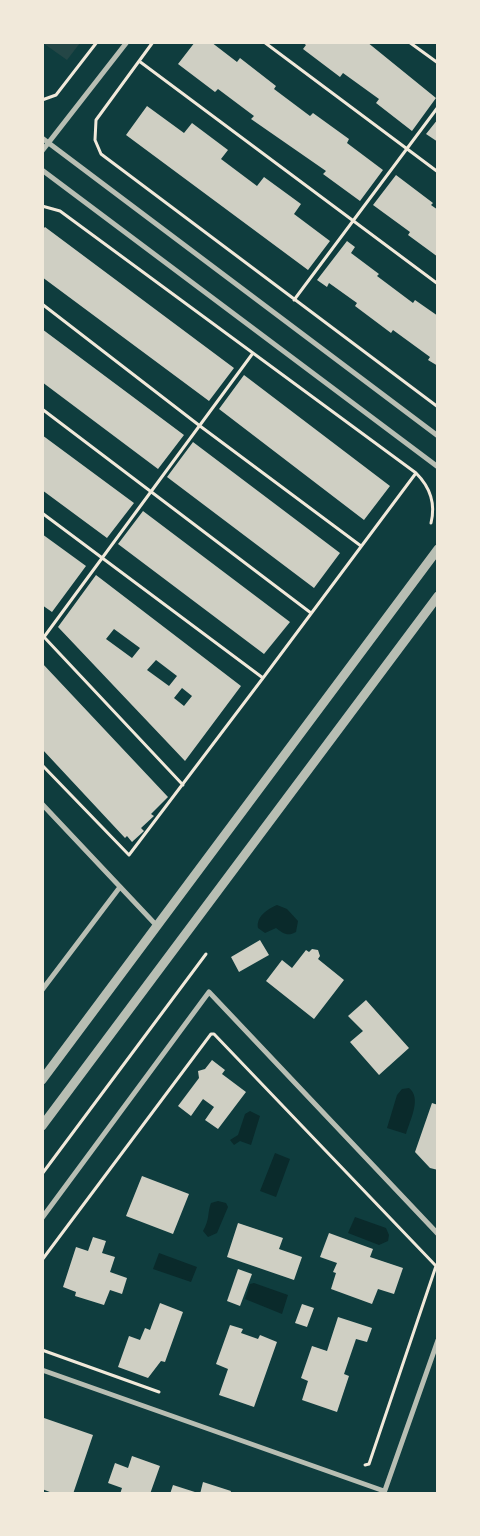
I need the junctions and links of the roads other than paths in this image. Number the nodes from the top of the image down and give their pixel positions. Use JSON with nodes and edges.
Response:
{"nodes":[{"id":1,"x":127,"y":42,"type":"edge"},
{"id":2,"x":42,"y":138,"type":"edge"},
{"id":3,"x":49,"y":143,"type":"junction"},
{"id":4,"x":42,"y":151,"type":"edge"},
{"id":5,"x":42,"y":170,"type":"edge"},
{"id":6,"x":438,"y":436,"type":"edge"},
{"id":7,"x":438,"y":467,"type":"edge"},
{"id":8,"x":438,"y":549,"type":"edge"},
{"id":9,"x":438,"y":596,"type":"edge"},
{"id":10,"x":42,"y":804,"type":"edge"},
{"id":11,"x":120,"y":886,"type":"junction"},
{"id":12,"x":157,"y":926,"type":"junction"},
{"id":13,"x":42,"y":990,"type":"edge"},
{"id":14,"x":42,"y":1080,"type":"edge"},
{"id":15,"x":42,"y":1126,"type":"edge"},
{"id":16,"x":42,"y":1218,"type":"edge"},
{"id":17,"x":438,"y":1234,"type":"edge"},
{"id":18,"x":438,"y":1340,"type":"edge"},
{"id":19,"x":42,"y":1370,"type":"edge"},
{"id":20,"x":384,"y":1492,"type":"edge"}],
"edges":[{"from":1,"to":3,"type":"street"},
{"from":2,"to":3,"type":"street"},
{"from":3,"to":4,"type":"street"},
{"from":3,"to":6,"type":"street"},
{"from":5,"to":7,"type":"street"},
{"from":8,"to":12,"type":"street"},
{"from":9,"to":15,"type":"street"},
{"from":10,"to":11,"type":"street"},
{"from":11,"to":12,"type":"street"},
{"from":11,"to":13,"type":"street"},
{"from":12,"to":14,"type":"street"},
{"from":16,"to":17,"type":"street"},
{"from":18,"to":20,"type":"street"},
{"from":19,"to":20,"type":"street"}]}
